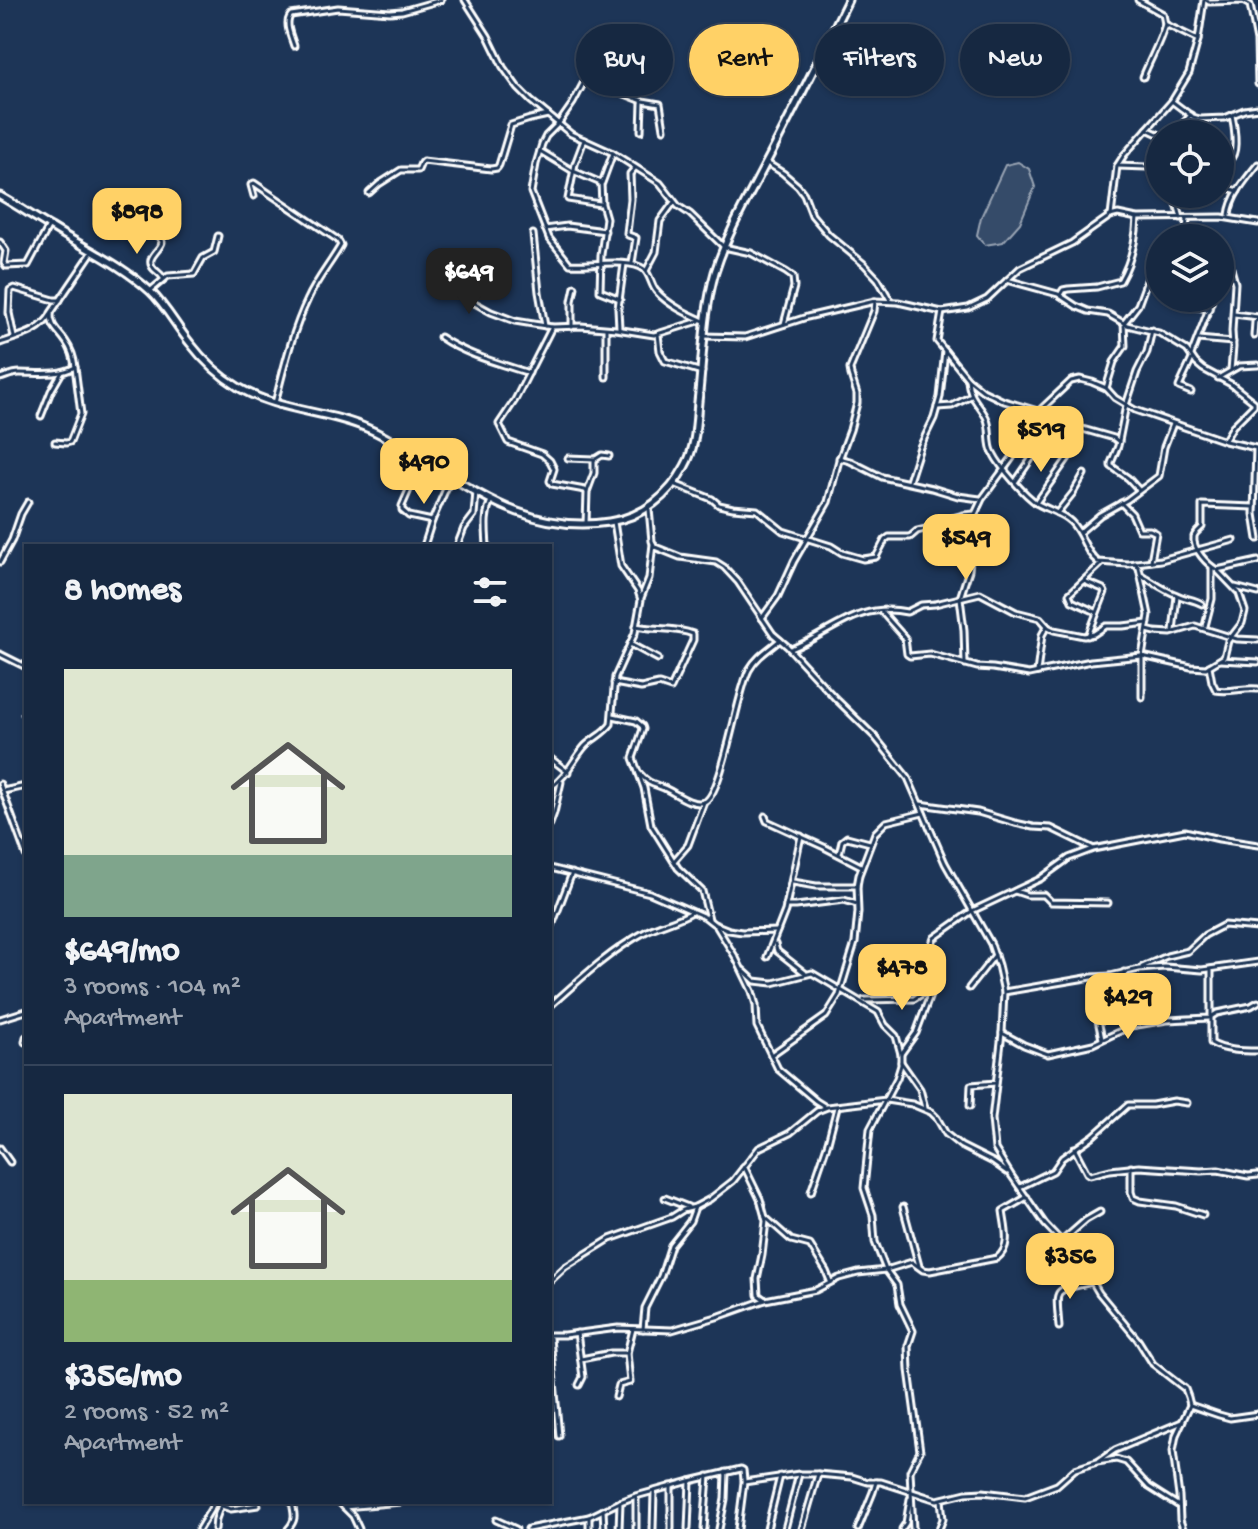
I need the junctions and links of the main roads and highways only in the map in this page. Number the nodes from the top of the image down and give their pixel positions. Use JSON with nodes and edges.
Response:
{"nodes":[{"id":1,"x":848,"y":0,"type":"edge"},
{"id":2,"x":0,"y":196,"type":"edge"}],
"edges":[{"from":1,"to":2,"type":"main road"}]}
